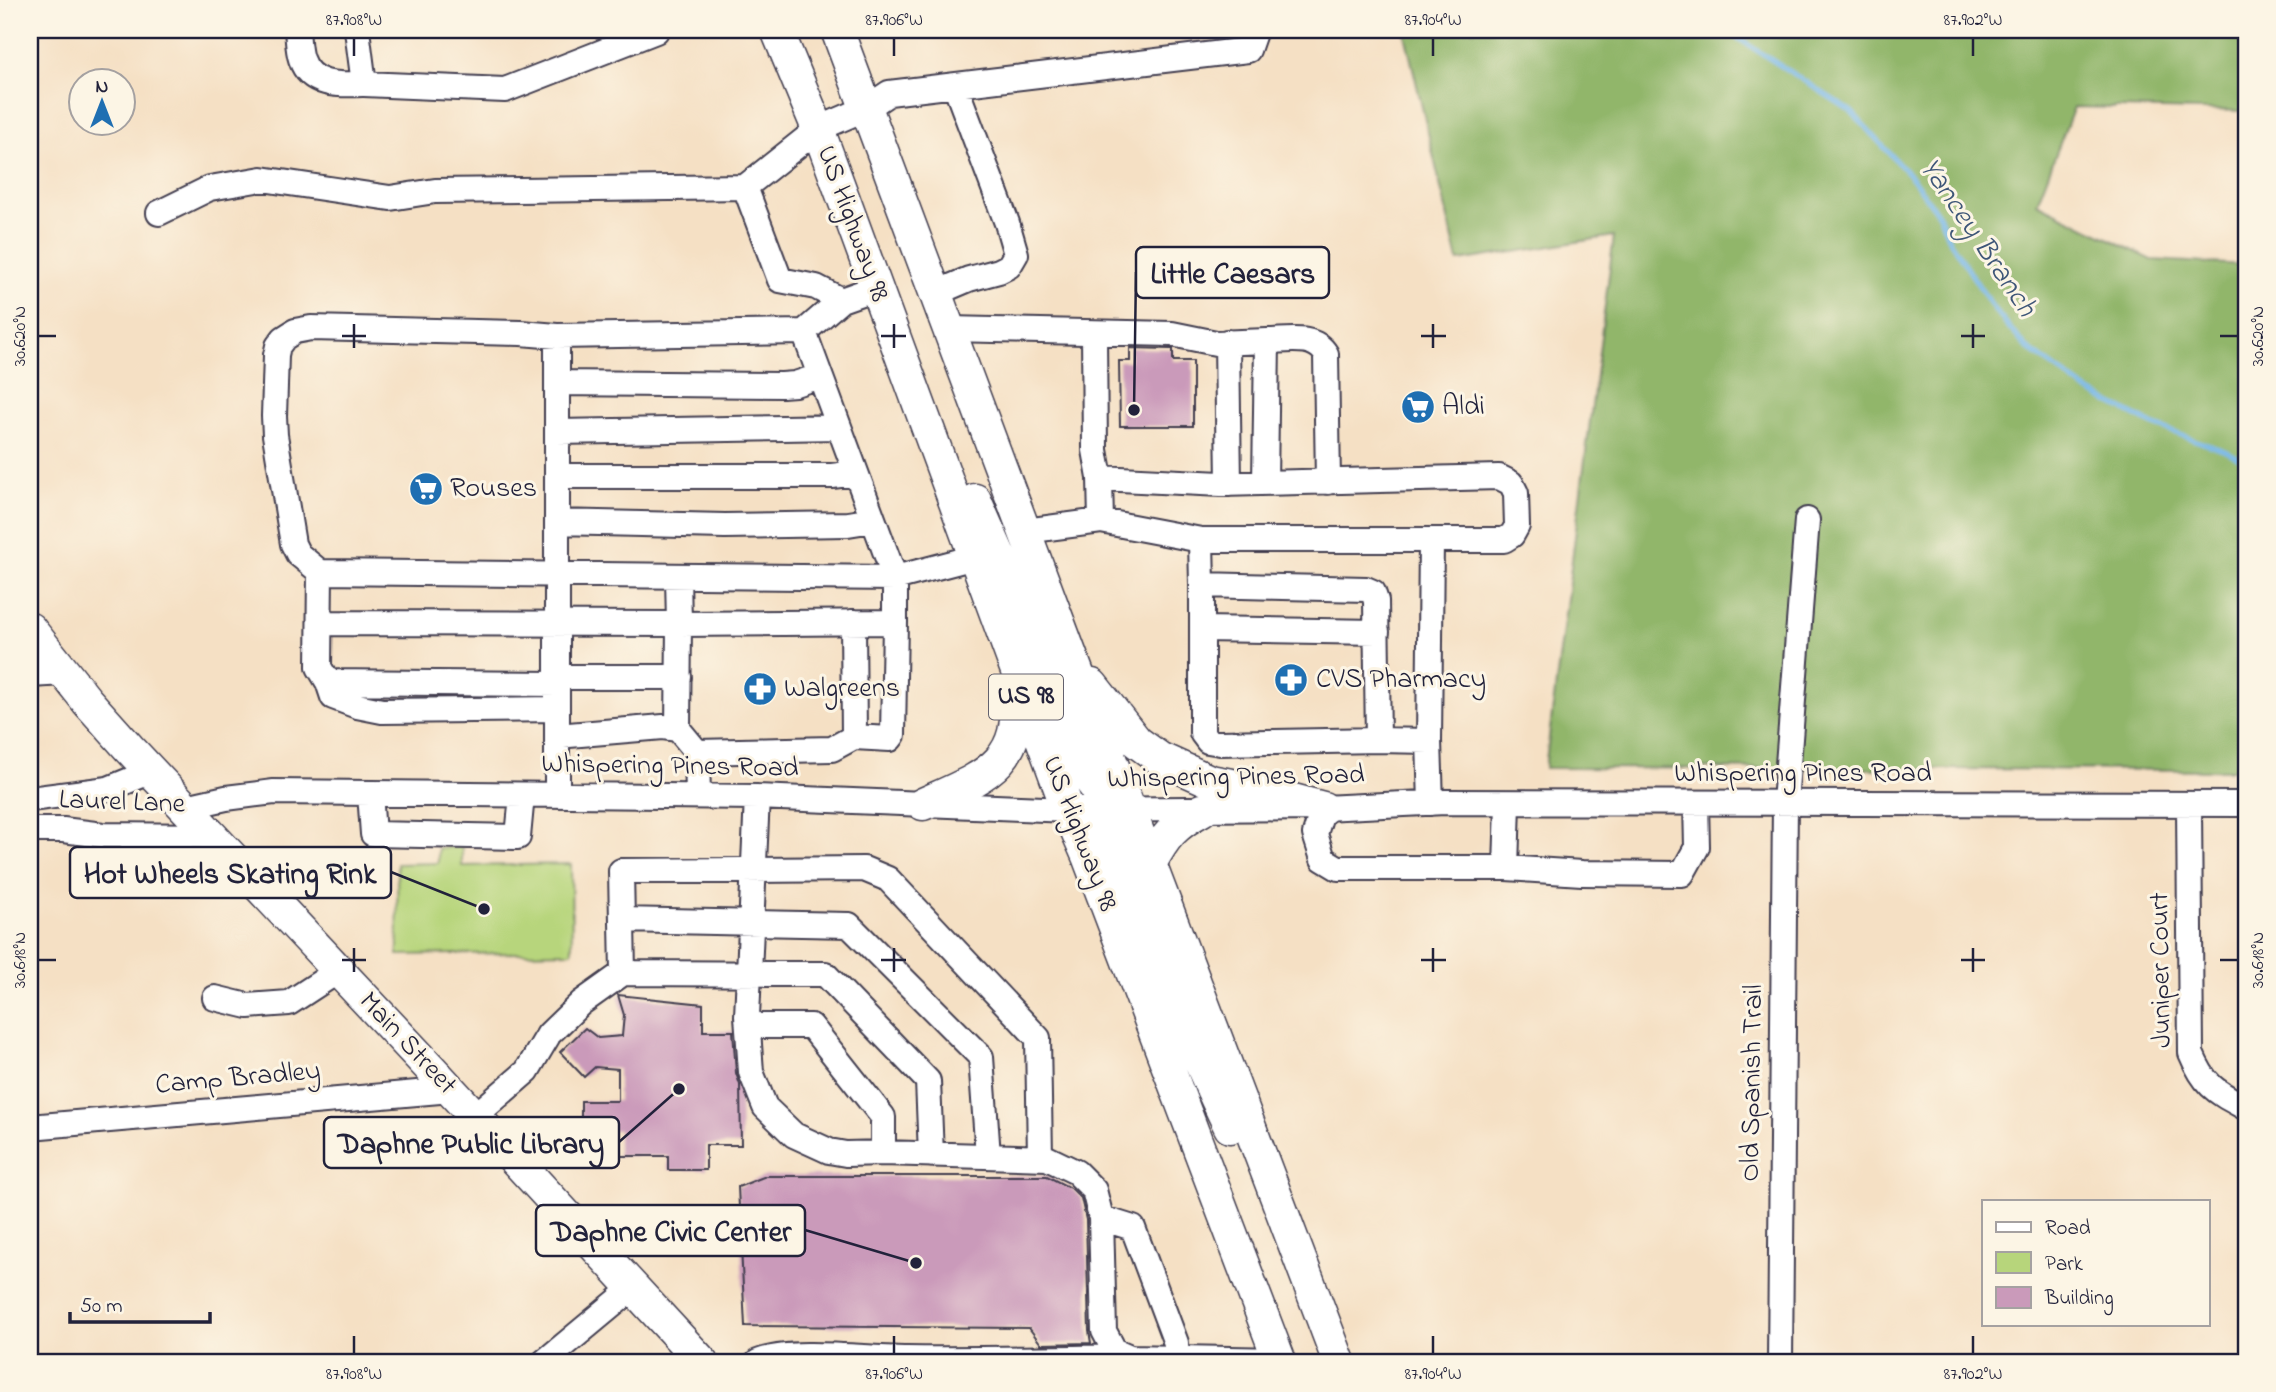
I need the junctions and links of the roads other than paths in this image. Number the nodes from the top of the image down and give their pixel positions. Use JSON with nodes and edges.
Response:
{"nodes":[{"id":1,"x":297,"y":30,"type":"edge"},
{"id":2,"x":357,"y":30,"type":"edge"},
{"id":3,"x":657,"y":30,"type":"edge"},
{"id":4,"x":837,"y":30,"type":"edge"},
{"id":5,"x":1255,"y":30,"type":"edge"},
{"id":6,"x":775,"y":31,"type":"edge"},
{"id":7,"x":618,"y":37,"type":"edge"},
{"id":8,"x":365,"y":84,"type":"junction"},
{"id":9,"x":955,"y":85,"type":"junction"},
{"id":10,"x":867,"y":108,"type":"junction"},
{"id":11,"x":818,"y":129,"type":"junction"},
{"id":12,"x":745,"y":187,"type":"junction"},
{"id":13,"x":159,"y":213,"type":"dead end"},
{"id":14,"x":875,"y":288,"type":"junction"},
{"id":15,"x":936,"y":293,"type":"junction"},
{"id":16,"x":841,"y":300,"type":"junction"},
{"id":17,"x":949,"y":329,"type":"junction"},
{"id":18,"x":804,"y":332,"type":"junction"},
{"id":19,"x":1094,"y":333,"type":"junction"},
{"id":20,"x":557,"y":336,"type":"junction"},
{"id":21,"x":1267,"y":341,"type":"junction"},
{"id":22,"x":1227,"y":342,"type":"junction"},
{"id":23,"x":820,"y":376,"type":"junction"},
{"id":24,"x":557,"y":383,"type":"junction"},
{"id":25,"x":911,"y":386,"type":"junction"},
{"id":26,"x":839,"y":427,"type":"junction"},
{"id":27,"x":557,"y":432,"type":"junction"},
{"id":28,"x":856,"y":473,"type":"junction"},
{"id":29,"x":557,"y":476,"type":"junction"},
{"id":30,"x":1100,"y":478,"type":"junction"},
{"id":31,"x":1328,"y":481,"type":"junction"},
{"id":32,"x":1265,"y":483,"type":"junction"},
{"id":33,"x":1229,"y":484,"type":"junction"},
{"id":34,"x":873,"y":520,"type":"junction"},
{"id":35,"x":1807,"y":520,"type":"dead end"},
{"id":36,"x":557,"y":522,"type":"junction"},
{"id":37,"x":1101,"y":522,"type":"junction"},
{"id":38,"x":1024,"y":531,"type":"junction"},
{"id":39,"x":1201,"y":540,"type":"junction"},
{"id":40,"x":1431,"y":540,"type":"junction"},
{"id":41,"x":975,"y":557,"type":"junction"},
{"id":42,"x":320,"y":572,"type":"junction"},
{"id":43,"x":556,"y":574,"type":"junction"},
{"id":44,"x":678,"y":576,"type":"junction"},
{"id":45,"x":895,"y":578,"type":"junction"},
{"id":46,"x":1202,"y":585,"type":"junction"},
{"id":47,"x":853,"y":622,"type":"junction"},
{"id":48,"x":895,"y":622,"type":"junction"},
{"id":49,"x":556,"y":623,"type":"junction"},
{"id":50,"x":320,"y":624,"type":"junction"},
{"id":51,"x":679,"y":624,"type":"junction"},
{"id":52,"x":30,"y":628,"type":"edge"},
{"id":53,"x":1202,"y":629,"type":"junction"},
{"id":54,"x":1377,"y":632,"type":"junction"},
{"id":55,"x":1009,"y":650,"type":"junction"},
{"id":56,"x":1073,"y":661,"type":"junction"},
{"id":57,"x":65,"y":673,"type":"junction"},
{"id":58,"x":30,"y":675,"type":"edge"},
{"id":59,"x":679,"y":677,"type":"junction"},
{"id":60,"x":557,"y":681,"type":"junction"},
{"id":61,"x":328,"y":682,"type":"junction"},
{"id":62,"x":557,"y":709,"type":"junction"},
{"id":63,"x":678,"y":729,"type":"junction"},
{"id":64,"x":557,"y":736,"type":"junction"},
{"id":65,"x":854,"y":737,"type":"junction"},
{"id":66,"x":1378,"y":740,"type":"junction"},
{"id":67,"x":1429,"y":741,"type":"junction"},
{"id":68,"x":698,"y":752,"type":"junction"},
{"id":69,"x":152,"y":771,"type":"junction"},
{"id":70,"x":370,"y":793,"type":"junction"},
{"id":71,"x":522,"y":795,"type":"junction"},
{"id":72,"x":557,"y":795,"type":"junction"},
{"id":73,"x":698,"y":796,"type":"junction"},
{"id":74,"x":757,"y":797,"type":"junction"},
{"id":75,"x":30,"y":799,"type":"edge"},
{"id":76,"x":1431,"y":803,"type":"junction"},
{"id":77,"x":1508,"y":803,"type":"junction"},
{"id":78,"x":1696,"y":803,"type":"junction"},
{"id":79,"x":1785,"y":803,"type":"junction"},
{"id":80,"x":923,"y":804,"type":"junction"},
{"id":81,"x":2246,"y":804,"type":"edge"},
{"id":82,"x":2189,"y":805,"type":"junction"},
{"id":83,"x":186,"y":807,"type":"junction"},
{"id":84,"x":1323,"y":808,"type":"junction"},
{"id":85,"x":1068,"y":810,"type":"junction"},
{"id":86,"x":1129,"y":810,"type":"junction"},
{"id":87,"x":1202,"y":810,"type":"junction"},
{"id":88,"x":30,"y":830,"type":"edge"},
{"id":89,"x":212,"y":836,"type":"junction"},
{"id":90,"x":1150,"y":864,"type":"junction"},
{"id":91,"x":1506,"y":868,"type":"junction"},
{"id":92,"x":754,"y":871,"type":"junction"},
{"id":93,"x":622,"y":920,"type":"junction"},
{"id":94,"x":751,"y":922,"type":"junction"},
{"id":95,"x":338,"y":971,"type":"junction"},
{"id":96,"x":623,"y":973,"type":"junction"},
{"id":97,"x":749,"y":974,"type":"junction"},
{"id":98,"x":215,"y":998,"type":"dead end"},
{"id":99,"x":747,"y":1016,"type":"junction"},
{"id":100,"x":451,"y":1090,"type":"junction"},
{"id":101,"x":2246,"y":1108,"type":"edge"},
{"id":102,"x":475,"y":1116,"type":"junction"},
{"id":103,"x":30,"y":1127,"type":"edge"},
{"id":104,"x":883,"y":1153,"type":"junction"},
{"id":105,"x":931,"y":1154,"type":"junction"},
{"id":106,"x":988,"y":1156,"type":"junction"},
{"id":107,"x":1040,"y":1157,"type":"junction"},
{"id":108,"x":1101,"y":1217,"type":"junction"},
{"id":109,"x":1298,"y":1255,"type":"junction"},
{"id":110,"x":633,"y":1288,"type":"junction"},
{"id":111,"x":1132,"y":1357,"type":"junction"},
{"id":112,"x":1177,"y":1358,"type":"junction"},
{"id":113,"x":1280,"y":1361,"type":"edge"},
{"id":114,"x":544,"y":1362,"type":"edge"},
{"id":115,"x":702,"y":1362,"type":"edge"},
{"id":116,"x":758,"y":1362,"type":"edge"},
{"id":117,"x":1339,"y":1362,"type":"edge"},
{"id":118,"x":1780,"y":1362,"type":"edge"}],
"edges":[{"from":1,"to":8,"type":"street"},
{"from":2,"to":8,"type":"street"},
{"from":3,"to":7,"type":"street"},
{"from":4,"to":10,"type":"main road","name":"US Highway 98","number":"US 98"},
{"from":5,"to":9,"type":"street"},
{"from":6,"to":11,"type":"main road","name":"US Highway 98","number":"US 98"},
{"from":7,"to":8,"type":"street"},
{"from":9,"to":10,"type":"street"},
{"from":9,"to":15,"type":"street"},
{"from":10,"to":11,"type":"street"},
{"from":10,"to":15,"type":"main road","name":"US Highway 98","number":"US 98"},
{"from":11,"to":12,"type":"street"},
{"from":11,"to":14,"type":"main road","name":"US Highway 98","number":"US 98"},
{"from":12,"to":13,"type":"street"},
{"from":12,"to":16,"type":"street"},
{"from":14,"to":16,"type":"street"},
{"from":14,"to":25,"type":"main road","name":"US Highway 98","number":"US 98"},
{"from":15,"to":17,"type":"main road","name":"US Highway 98","number":"US 98"},
{"from":16,"to":18,"type":"street"},
{"from":17,"to":19,"type":"street"},
{"from":17,"to":38,"type":"main road","name":"US Highway 98","number":"US 98"},
{"from":18,"to":20,"type":"street"},
{"from":18,"to":23,"type":"street"},
{"from":19,"to":22,"type":"street"},
{"from":19,"to":30,"type":"street"},
{"from":20,"to":24,"type":"street"},
{"from":20,"to":42,"type":"street"},
{"from":21,"to":22,"type":"street"},
{"from":21,"to":31,"type":"street"},
{"from":21,"to":32,"type":"street"},
{"from":22,"to":33,"type":"street"},
{"from":23,"to":24,"type":"street"},
{"from":23,"to":26,"type":"street"},
{"from":24,"to":27,"type":"street"},
{"from":25,"to":41,"type":"main road","name":"US Highway 98","number":"US 98"},
{"from":25,"to":86,"type":"main road"},
{"from":26,"to":27,"type":"street"},
{"from":26,"to":28,"type":"street"},
{"from":27,"to":29,"type":"street"},
{"from":28,"to":29,"type":"street"},
{"from":28,"to":34,"type":"street"},
{"from":29,"to":36,"type":"street"},
{"from":30,"to":33,"type":"street"},
{"from":30,"to":37,"type":"street"},
{"from":31,"to":32,"type":"street"},
{"from":31,"to":40,"type":"street"},
{"from":32,"to":33,"type":"street"},
{"from":34,"to":36,"type":"street"},
{"from":34,"to":45,"type":"street"},
{"from":35,"to":79,"type":"street","name":"Old Spanish Trail"},
{"from":36,"to":43,"type":"street"},
{"from":37,"to":38,"type":"street"},
{"from":37,"to":39,"type":"street"},
{"from":38,"to":56,"type":"main road","name":"US Highway 98","number":"US 98"},
{"from":39,"to":40,"type":"street"},
{"from":39,"to":46,"type":"street"},
{"from":40,"to":67,"type":"street"},
{"from":41,"to":45,"type":"street"},
{"from":41,"to":55,"type":"main road","name":"US Highway 98","number":"US 98"},
{"from":42,"to":43,"type":"street"},
{"from":42,"to":50,"type":"street"},
{"from":43,"to":44,"type":"street"},
{"from":43,"to":49,"type":"street"},
{"from":44,"to":45,"type":"street"},
{"from":44,"to":51,"type":"street"},
{"from":45,"to":48,"type":"street"},
{"from":46,"to":53,"type":"street"},
{"from":46,"to":54,"type":"street"},
{"from":47,"to":48,"type":"street"},
{"from":47,"to":51,"type":"street"},
{"from":47,"to":65,"type":"street"},
{"from":48,"to":65,"type":"street"},
{"from":49,"to":50,"type":"street"},
{"from":49,"to":51,"type":"street"},
{"from":49,"to":60,"type":"street"},
{"from":50,"to":61,"type":"street"},
{"from":51,"to":59,"type":"street"},
{"from":52,"to":57,"type":"main road","name":"Main Street"},
{"from":53,"to":54,"type":"street"},
{"from":53,"to":66,"type":"street"},
{"from":54,"to":66,"type":"street"},
{"from":55,"to":80,"type":"main road"},
{"from":55,"to":85,"type":"main road","name":"US Highway 98","number":"US 98"},
{"from":56,"to":84,"type":"main road"},
{"from":56,"to":86,"type":"main road","name":"US Highway 98","number":"US 98"},
{"from":57,"to":58,"type":"street"},
{"from":57,"to":69,"type":"main road","name":"Main Street"},
{"from":59,"to":60,"type":"street"},
{"from":59,"to":63,"type":"street"},
{"from":60,"to":61,"type":"street"},
{"from":60,"to":62,"type":"street"},
{"from":61,"to":62,"type":"street"},
{"from":62,"to":64,"type":"street"},
{"from":63,"to":64,"type":"street"},
{"from":63,"to":68,"type":"street"},
{"from":64,"to":72,"type":"street"},
{"from":65,"to":68,"type":"street"},
{"from":66,"to":67,"type":"street"},
{"from":67,"to":76,"type":"street"},
{"from":68,"to":73,"type":"street"},
{"from":69,"to":75,"type":"street"},
{"from":69,"to":83,"type":"main road","name":"Main Street"},
{"from":70,"to":71,"type":"street","name":"Whispering Pines Road"},
{"from":70,"to":71,"type":"street"},
{"from":70,"to":83,"type":"street","name":"Whispering Pines Road"},
{"from":71,"to":72,"type":"street","name":"Whispering Pines Road"},
{"from":72,"to":73,"type":"street","name":"Whispering Pines Road"},
{"from":73,"to":74,"type":"street","name":"Whispering Pines Road"},
{"from":74,"to":80,"type":"street","name":"Whispering Pines Road"},
{"from":74,"to":92,"type":"street"},
{"from":76,"to":77,"type":"street","name":"Whispering Pines Road"},
{"from":76,"to":84,"type":"street","name":"Whispering Pines Road"},
{"from":77,"to":78,"type":"street","name":"Whispering Pines Road"},
{"from":77,"to":91,"type":"street"},
{"from":78,"to":79,"type":"street","name":"Whispering Pines Road"},
{"from":78,"to":91,"type":"street"},
{"from":79,"to":82,"type":"street","name":"Whispering Pines Road"},
{"from":79,"to":118,"type":"street","name":"Old Spanish Trail"},
{"from":80,"to":85,"type":"street","name":"Whispering Pines Road"},
{"from":81,"to":82,"type":"street","name":"Whispering Pines Road"},
{"from":82,"to":101,"type":"street","name":"Juniper Court"},
{"from":83,"to":89,"type":"main road","name":"Main Street"},
{"from":84,"to":87,"type":"street","name":"Whispering Pines Road"},
{"from":84,"to":91,"type":"street"},
{"from":85,"to":86,"type":"street","name":"Whispering Pines Road"},
{"from":85,"to":109,"type":"main road"},
{"from":85,"to":113,"type":"main road","name":"US Highway 98","number":"US 98"},
{"from":86,"to":87,"type":"street","name":"Whispering Pines Road"},
{"from":86,"to":90,"type":"main road","name":"US Highway 98","number":"US 98"},
{"from":87,"to":90,"type":"main road"},
{"from":88,"to":89,"type":"street","name":"Laurel Lane"},
{"from":89,"to":95,"type":"main road","name":"Main Street"},
{"from":90,"to":109,"type":"main road","name":"US Highway 98","number":"US 98"},
{"from":92,"to":93,"type":"street"},
{"from":92,"to":94,"type":"street"},
{"from":92,"to":107,"type":"street"},
{"from":93,"to":94,"type":"street"},
{"from":93,"to":96,"type":"street"},
{"from":94,"to":97,"type":"street"},
{"from":94,"to":106,"type":"street"},
{"from":95,"to":98,"type":"street"},
{"from":95,"to":100,"type":"main road","name":"Main Street"},
{"from":96,"to":97,"type":"street"},
{"from":96,"to":102,"type":"street"},
{"from":97,"to":99,"type":"street"},
{"from":97,"to":105,"type":"street"},
{"from":99,"to":104,"type":"street"},
{"from":99,"to":104,"type":"street"},
{"from":100,"to":102,"type":"main road","name":"Main Street"},
{"from":100,"to":103,"type":"street","name":"Camp Bradley"},
{"from":102,"to":110,"type":"main road","name":"Main Street"},
{"from":104,"to":105,"type":"street"},
{"from":105,"to":106,"type":"street"},
{"from":106,"to":107,"type":"street"},
{"from":107,"to":108,"type":"street"},
{"from":108,"to":111,"type":"street"},
{"from":108,"to":112,"type":"street"},
{"from":109,"to":117,"type":"main road","name":"US Highway 98","number":"US 98"},
{"from":110,"to":114,"type":"street"},
{"from":110,"to":115,"type":"main road","name":"Main Street"},
{"from":111,"to":112,"type":"street"},
{"from":111,"to":116,"type":"street"},
{"from":112,"to":113,"type":"street"}]}
